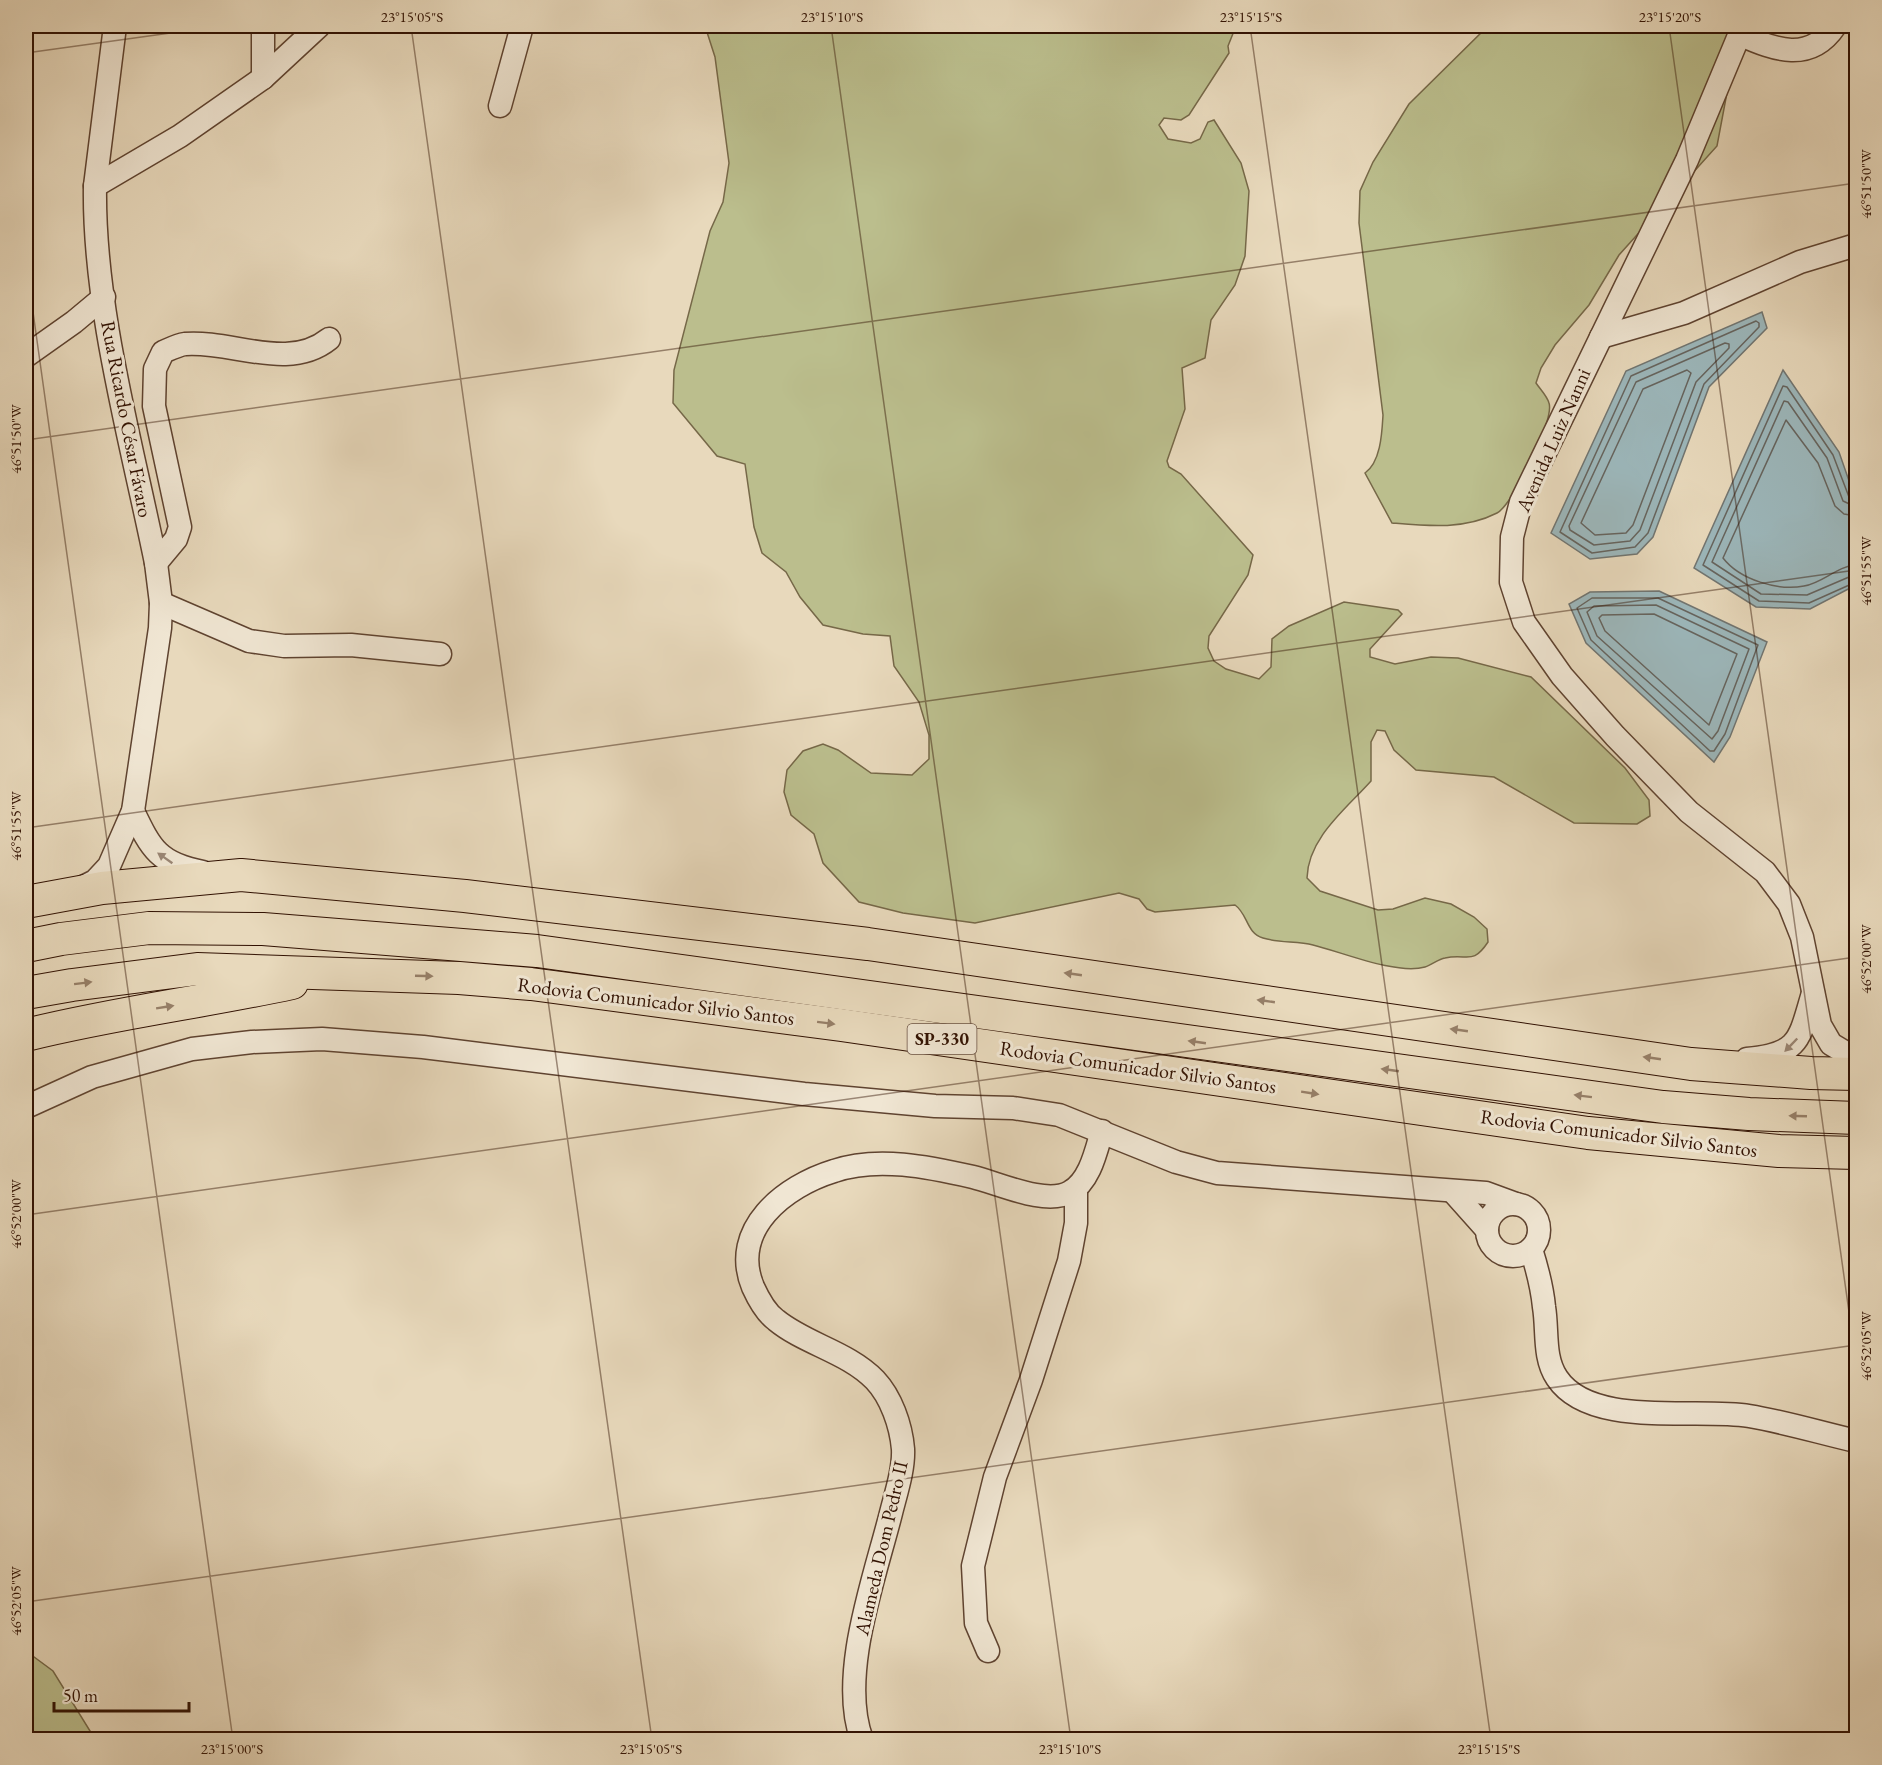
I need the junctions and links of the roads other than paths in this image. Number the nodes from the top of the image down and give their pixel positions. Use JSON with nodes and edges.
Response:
{"nodes":[{"id":1,"x":115,"y":26,"type":"edge"},
{"id":2,"x":263,"y":26,"type":"edge"},
{"id":3,"x":319,"y":26,"type":"edge"},
{"id":4,"x":522,"y":26,"type":"edge"},
{"id":5,"x":1835,"y":26,"type":"edge"},
{"id":6,"x":1742,"y":30,"type":"edge"},
{"id":7,"x":263,"y":78,"type":"junction"},
{"id":8,"x":500,"y":106,"type":"dead end"},
{"id":9,"x":95,"y":186,"type":"junction"},
{"id":10,"x":1857,"y":245,"type":"edge"},
{"id":11,"x":104,"y":297,"type":"junction"},
{"id":12,"x":1601,"y":337,"type":"junction"},
{"id":13,"x":329,"y":339,"type":"dead end"},
{"id":14,"x":26,"y":356,"type":"edge"},
{"id":15,"x":156,"y":563,"type":"junction"},
{"id":16,"x":161,"y":603,"type":"junction"},
{"id":17,"x":440,"y":654,"type":"dead end"},
{"id":18,"x":133,"y":811,"type":"junction"},
{"id":19,"x":241,"y":875,"type":"junction"},
{"id":20,"x":29,"y":902,"type":"edge"},
{"id":21,"x":26,"y":946,"type":"edge"},
{"id":22,"x":381,"y":974,"type":"junction"},
{"id":23,"x":1814,"y":992,"type":"junction"},
{"id":24,"x":26,"y":993,"type":"edge"},
{"id":25,"x":26,"y":1035,"type":"edge"},
{"id":26,"x":1857,"y":1059,"type":"edge"},
{"id":27,"x":1691,"y":1064,"type":"junction"},
{"id":28,"x":1857,"y":1074,"type":"edge"},
{"id":29,"x":26,"y":1107,"type":"edge"},
{"id":30,"x":1857,"y":1118,"type":"edge"},
{"id":31,"x":1102,"y":1131,"type":"junction"},
{"id":32,"x":1857,"y":1153,"type":"edge"},
{"id":33,"x":1076,"y":1189,"type":"junction"},
{"id":34,"x":1454,"y":1192,"type":"junction"},
{"id":35,"x":1516,"y":1204,"type":"junction"},
{"id":36,"x":1487,"y":1230,"type":"junction"},
{"id":37,"x":1531,"y":1249,"type":"junction"},
{"id":38,"x":1857,"y":1441,"type":"edge"},
{"id":39,"x":988,"y":1651,"type":"dead end"},
{"id":40,"x":862,"y":1740,"type":"edge"}],
"edges":[{"from":1,"to":9,"type":"street","name":"Rua Ricardo César Fávaro"},
{"from":2,"to":7,"type":"street"},
{"from":3,"to":7,"type":"street"},
{"from":4,"to":8,"type":"street"},
{"from":5,"to":6,"type":"street"},
{"from":6,"to":12,"type":"street","name":"Avenida Luiz Nanni"},
{"from":7,"to":9,"type":"street"},
{"from":9,"to":11,"type":"street","name":"Rua Ricardo César Fávaro"},
{"from":10,"to":12,"type":"street"},
{"from":11,"to":14,"type":"street"},
{"from":11,"to":15,"type":"street","name":"Rua Ricardo César Fávaro"},
{"from":12,"to":23,"type":"street","name":"Avenida Luiz Nanni"},
{"from":13,"to":15,"type":"street"},
{"from":15,"to":16,"type":"street","name":"Rua Ricardo César Fávaro"},
{"from":16,"to":17,"type":"street"},
{"from":16,"to":18,"type":"street","name":"Rua Ricardo César Fávaro"},
{"from":19,"to":18,"type":"street","one_way":true},
{"from":18,"to":20,"type":"street","name":"Rua Ricardo César Fávaro"},
{"from":19,"to":20,"type":"highway"},
{"from":27,"to":19,"type":"highway","one_way":true},
{"from":30,"to":21,"type":"highway","name":"Rodovia Comunicador Silvio Santos","number":"SP-330","one_way":true},
{"from":24,"to":22,"type":"highway","name":"Rodovia Comunicador Silvio Santos","number":"SP-330","one_way":true},
{"from":25,"to":22,"type":"highway","one_way":true},
{"from":22,"to":32,"type":"highway","name":"Rodovia Comunicador Silvio Santos","number":"SP-330","one_way":true},
{"from":23,"to":26,"type":"street","name":"Avenida Luiz Nanni"},
{"from":23,"to":27,"type":"street","one_way":true},
{"from":27,"to":28,"type":"highway"},
{"from":29,"to":31,"type":"street"},
{"from":31,"to":33,"type":"street"},
{"from":31,"to":34,"type":"street"},
{"from":33,"to":39,"type":"street"},
{"from":33,"to":40,"type":"street","name":"Alameda Dom Pedro II"},
{"from":34,"to":35,"type":"street"},
{"from":34,"to":36,"type":"street"},
{"from":35,"to":36,"type":"street"},
{"from":35,"to":37,"type":"street"},
{"from":36,"to":37,"type":"street"},
{"from":37,"to":38,"type":"street"}]}
